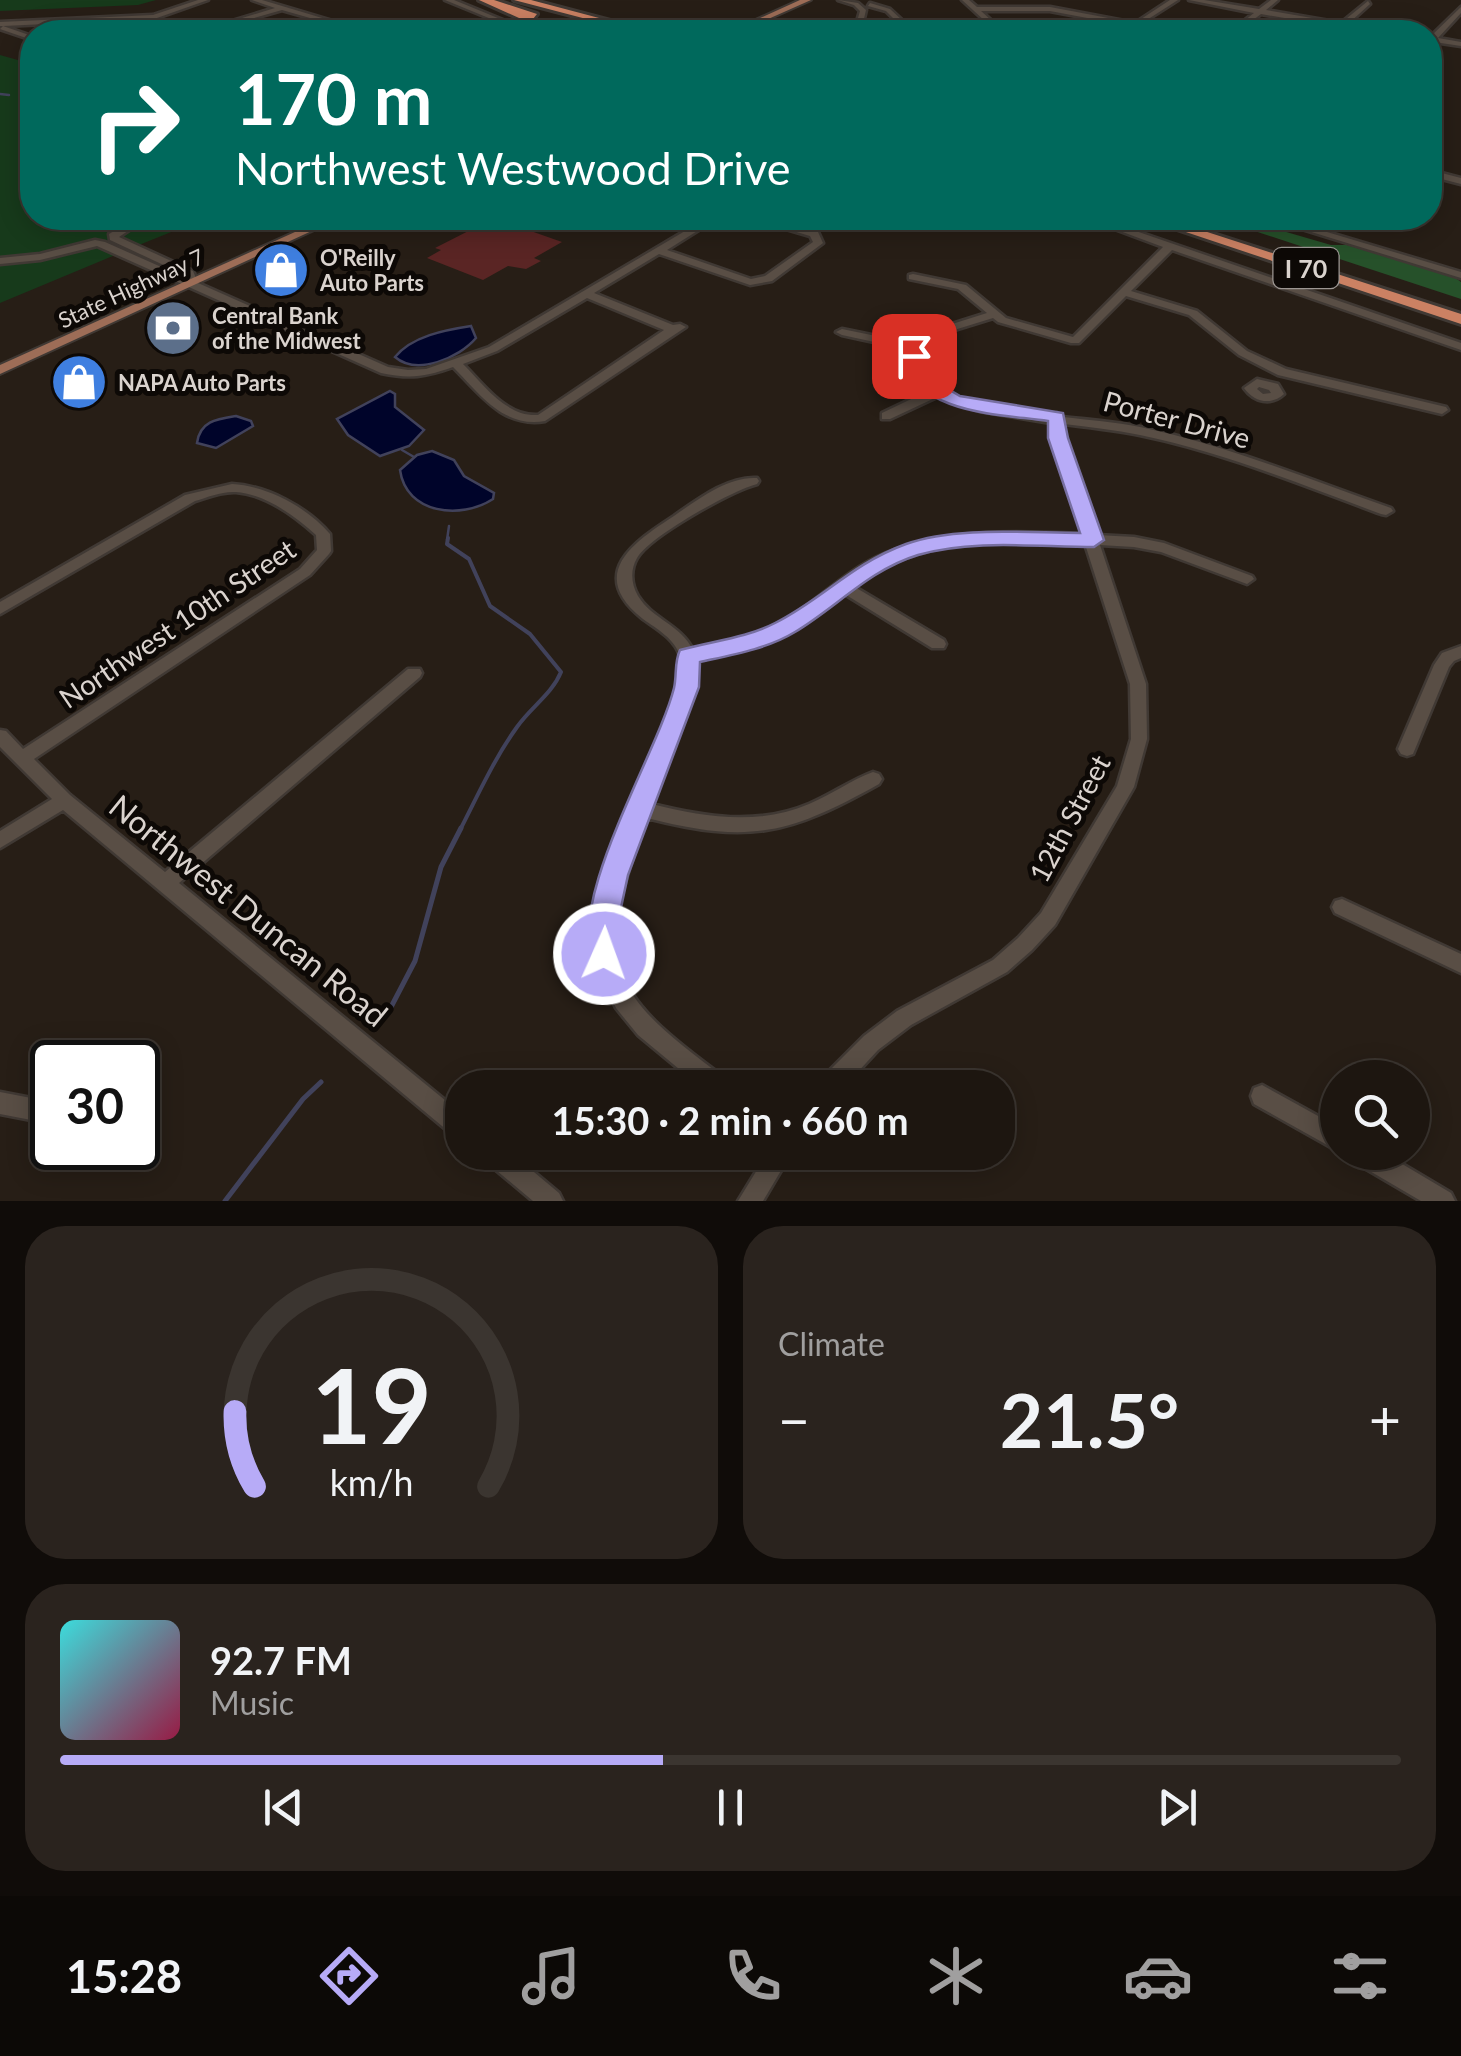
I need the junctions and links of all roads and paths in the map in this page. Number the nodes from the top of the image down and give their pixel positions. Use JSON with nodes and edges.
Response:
{"nodes":[{"id":1,"x":205,"y":0,"type":"edge"},
{"id":2,"x":254,"y":0,"type":"edge"},
{"id":3,"x":448,"y":0,"type":"edge"},
{"id":4,"x":482,"y":0,"type":"edge"},
{"id":5,"x":509,"y":0,"type":"edge"},
{"id":6,"x":518,"y":0,"type":"edge"},
{"id":7,"x":808,"y":0,"type":"edge"},
{"id":8,"x":819,"y":0,"type":"edge"},
{"id":9,"x":965,"y":0,"type":"edge"},
{"id":10,"x":1175,"y":0,"type":"edge"},
{"id":11,"x":1192,"y":0,"type":"edge"},
{"id":12,"x":1275,"y":0,"type":"edge"},
{"id":13,"x":844,"y":1,"type":"edge"},
{"id":14,"x":1368,"y":3,"type":"dead end"},
{"id":15,"x":870,"y":5,"type":"dead end"},
{"id":16,"x":282,"y":8,"type":"junction"},
{"id":17,"x":976,"y":9,"type":"junction"},
{"id":18,"x":1461,"y":9,"type":"edge"},
{"id":19,"x":1260,"y":12,"type":"junction"},
{"id":20,"x":154,"y":17,"type":"junction"},
{"id":21,"x":91,"y":20,"type":"edge"},
{"id":22,"x":152,"y":20,"type":"edge"},
{"id":23,"x":241,"y":20,"type":"edge"},
{"id":24,"x":320,"y":20,"type":"edge"},
{"id":25,"x":498,"y":20,"type":"edge"},
{"id":26,"x":530,"y":20,"type":"edge"},
{"id":27,"x":545,"y":20,"type":"edge"},
{"id":28,"x":571,"y":20,"type":"edge"},
{"id":29,"x":599,"y":20,"type":"edge"},
{"id":30,"x":761,"y":20,"type":"edge"},
{"id":31,"x":775,"y":20,"type":"edge"},
{"id":32,"x":856,"y":20,"type":"edge"},
{"id":33,"x":897,"y":20,"type":"edge"},
{"id":34,"x":988,"y":20,"type":"edge"},
{"id":35,"x":1109,"y":20,"type":"edge"},
{"id":36,"x":1144,"y":20,"type":"edge"},
{"id":37,"x":1249,"y":20,"type":"edge"},
{"id":38,"x":1304,"y":20,"type":"edge"},
{"id":39,"x":1350,"y":20,"type":"edge"},
{"id":40,"x":0,"y":25,"type":"edge"},
{"id":41,"x":1442,"y":29,"type":"edge"},
{"id":42,"x":20,"y":34,"type":"edge"},
{"id":43,"x":124,"y":230,"type":"edge"},
{"id":44,"x":307,"y":230,"type":"edge"},
{"id":45,"x":692,"y":230,"type":"edge"},
{"id":46,"x":800,"y":230,"type":"edge"},
{"id":47,"x":1126,"y":230,"type":"edge"},
{"id":48,"x":1188,"y":230,"type":"edge"},
{"id":49,"x":1221,"y":230,"type":"edge"},
{"id":50,"x":1312,"y":230,"type":"edge"},
{"id":51,"x":114,"y":237,"type":"junction"},
{"id":52,"x":97,"y":240,"type":"junction"},
{"id":53,"x":1172,"y":245,"type":"junction"},
{"id":54,"x":657,"y":250,"type":"junction"},
{"id":55,"x":0,"y":261,"type":"edge"},
{"id":56,"x":1461,"y":275,"type":"edge"},
{"id":57,"x":913,"y":277,"type":"dead end"},
{"id":58,"x":192,"y":282,"type":"junction"},
{"id":59,"x":1125,"y":292,"type":"junction"},
{"id":60,"x":586,"y":294,"type":"junction"},
{"id":61,"x":1461,"y":307,"type":"edge"},
{"id":62,"x":993,"y":315,"type":"junction"},
{"id":63,"x":1461,"y":319,"type":"edge"},
{"id":64,"x":842,"y":332,"type":"dead end"},
{"id":65,"x":1461,"y":347,"type":"edge"},
{"id":66,"x":916,"y":348,"type":"junction"},
{"id":67,"x":457,"y":364,"type":"junction"},
{"id":68,"x":0,"y":370,"type":"edge"},
{"id":69,"x":1282,"y":372,"type":"junction"},
{"id":70,"x":1270,"y":385,"type":"dead end"},
{"id":71,"x":937,"y":392,"type":"junction"},
{"id":72,"x":1442,"y":410,"type":"dead end"},
{"id":73,"x":886,"y":416,"type":"dead end"},
{"id":74,"x":1057,"y":417,"type":"junction"},
{"id":75,"x":752,"y":481,"type":"dead end"},
{"id":76,"x":1386,"y":511,"type":"dead end"},
{"id":77,"x":1094,"y":540,"type":"junction"},
{"id":78,"x":1247,"y":579,"type":"dead end"},
{"id":79,"x":842,"y":586,"type":"junction"},
{"id":80,"x":0,"y":608,"type":"edge"},
{"id":81,"x":938,"y":644,"type":"dead end"},
{"id":82,"x":1461,"y":652,"type":"edge"},
{"id":83,"x":689,"y":656,"type":"junction"},
{"id":84,"x":414,"y":673,"type":"dead end"},
{"id":85,"x":0,"y":736,"type":"edge"},
{"id":86,"x":1407,"y":749,"type":"dead end"},
{"id":87,"x":24,"y":757,"type":"junction"},
{"id":88,"x":873,"y":779,"type":"dead end"},
{"id":89,"x":64,"y":800,"type":"junction"},
{"id":90,"x":641,"y":809,"type":"junction"},
{"id":91,"x":0,"y":840,"type":"edge"},
{"id":92,"x":166,"y":883,"type":"junction"},
{"id":93,"x":1342,"y":906,"type":"dead end"},
{"id":94,"x":1461,"y":964,"type":"edge"},
{"id":95,"x":697,"y":1070,"type":"edge"},
{"id":96,"x":845,"y":1070,"type":"edge"},
{"id":97,"x":1262,"y":1096,"type":"dead end"},
{"id":98,"x":0,"y":1103,"type":"edge"},
{"id":99,"x":30,"y":1109,"type":"edge"},
{"id":100,"x":445,"y":1114,"type":"edge"},
{"id":101,"x":1320,"y":1130,"type":"edge"},
{"id":102,"x":514,"y":1170,"type":"edge"},
{"id":103,"x":770,"y":1170,"type":"edge"},
{"id":104,"x":1390,"y":1170,"type":"edge"},
{"id":105,"x":551,"y":1201,"type":"edge"},
{"id":106,"x":750,"y":1201,"type":"edge"},
{"id":107,"x":1443,"y":1201,"type":"edge"}],
"edges":[{"from":1,"to":20,"type":"street"},
{"from":2,"to":16,"type":"street"},
{"from":3,"to":25,"type":"street"},
{"from":4,"to":26,"type":"highway"},
{"from":4,"to":27,"type":"highway"},
{"from":5,"to":28,"type":"highway"},
{"from":6,"to":29,"type":"highway"},
{"from":7,"to":30,"type":"main road"},
{"from":8,"to":31,"type":"main road"},
{"from":9,"to":17,"type":"street"},
{"from":10,"to":36,"type":"street"},
{"from":11,"to":19,"type":"street"},
{"from":12,"to":19,"type":"street"},
{"from":13,"to":32,"type":"street"},
{"from":14,"to":39,"type":"street"},
{"from":15,"to":33,"type":"street"},
{"from":16,"to":23,"type":"street"},
{"from":16,"to":24,"type":"street"},
{"from":17,"to":34,"type":"street"},
{"from":17,"to":35,"type":"street"},
{"from":18,"to":41,"type":"street"},
{"from":19,"to":37,"type":"street"},
{"from":19,"to":38,"type":"street"},
{"from":20,"to":21,"type":"street"},
{"from":20,"to":22,"type":"street"},
{"from":40,"to":42,"type":"street"},
{"from":43,"to":51,"type":"street"},
{"from":44,"to":58,"type":"main road","name":"State Highway 7"},
{"from":45,"to":54,"type":"street"},
{"from":46,"to":54,"type":"street"},
{"from":47,"to":53,"type":"street"},
{"from":48,"to":63,"type":"highway","number":"I 70"},
{"from":49,"to":61,"type":"highway","number":"I 70"},
{"from":50,"to":56,"type":"street"},
{"from":51,"to":52,"type":"street"},
{"from":51,"to":58,"type":"street"},
{"from":52,"to":55,"type":"street"},
{"from":52,"to":58,"type":"street"},
{"from":53,"to":59,"type":"street"},
{"from":53,"to":65,"type":"street"},
{"from":54,"to":60,"type":"street"},
{"from":57,"to":62,"type":"street"},
{"from":58,"to":67,"type":"street"},
{"from":58,"to":68,"type":"main road","name":"State Highway 7"},
{"from":59,"to":62,"type":"street"},
{"from":59,"to":69,"type":"street"},
{"from":60,"to":67,"type":"street"},
{"from":60,"to":67,"type":"street"},
{"from":62,"to":66,"type":"street"},
{"from":64,"to":66,"type":"street"},
{"from":66,"to":71,"type":"street"},
{"from":69,"to":70,"type":"street"},
{"from":69,"to":72,"type":"street"},
{"from":71,"to":73,"type":"street"},
{"from":71,"to":74,"type":"street","name":"Porter Drive"},
{"from":74,"to":76,"type":"street","name":"Porter Drive"},
{"from":74,"to":77,"type":"street","name":"12th Street"},
{"from":75,"to":83,"type":"street"},
{"from":77,"to":78,"type":"street"},
{"from":77,"to":79,"type":"street"},
{"from":77,"to":96,"type":"street","name":"12th Street"},
{"from":79,"to":81,"type":"street"},
{"from":79,"to":83,"type":"street"},
{"from":80,"to":87,"type":"street","name":"Northwest 10th Street"},
{"from":82,"to":86,"type":"street"},
{"from":83,"to":90,"type":"street"},
{"from":84,"to":92,"type":"street"},
{"from":85,"to":87,"type":"street","name":"Northwest Duncan Road"},
{"from":87,"to":89,"type":"street","name":"Northwest Duncan Road"},
{"from":88,"to":90,"type":"street"},
{"from":89,"to":91,"type":"street"},
{"from":89,"to":92,"type":"street","name":"Northwest Duncan Road"},
{"from":90,"to":95,"type":"street"},
{"from":92,"to":100,"type":"street","name":"Northwest Duncan Road"},
{"from":93,"to":94,"type":"street"},
{"from":97,"to":101,"type":"street"},
{"from":98,"to":99,"type":"street"},
{"from":102,"to":105,"type":"street"},
{"from":103,"to":106,"type":"street"},
{"from":104,"to":107,"type":"street"}]}
